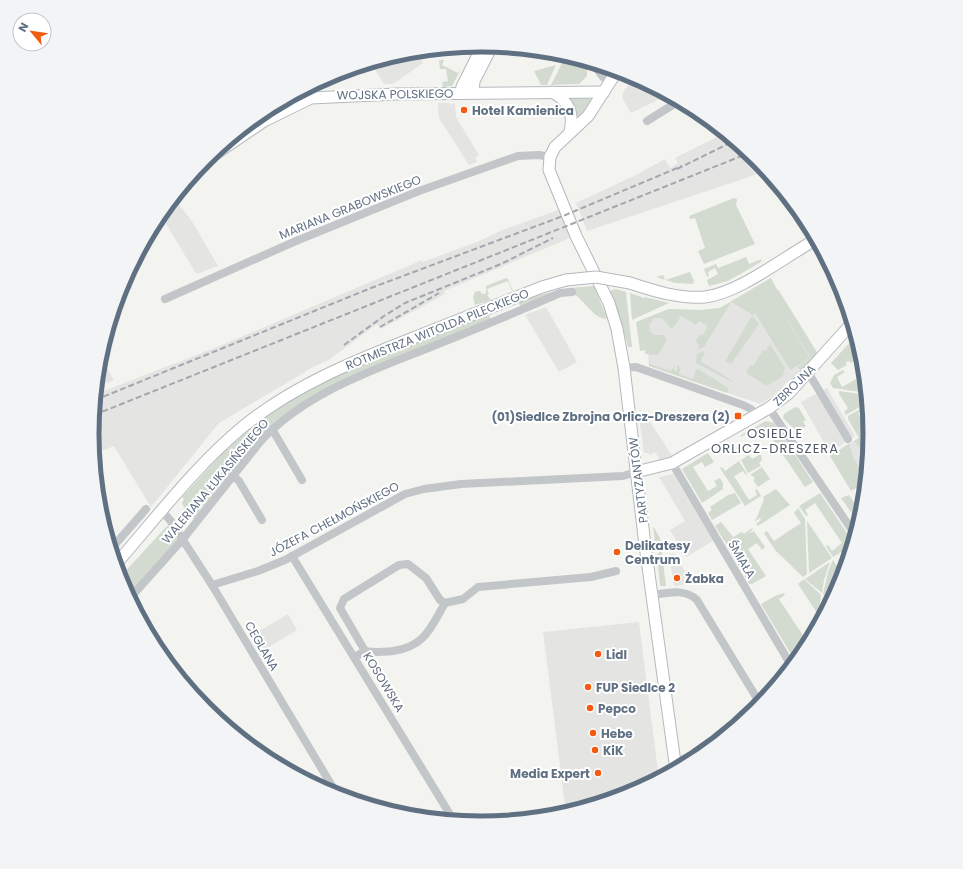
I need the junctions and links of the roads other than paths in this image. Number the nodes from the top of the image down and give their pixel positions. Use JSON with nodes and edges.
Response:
{"nodes":[{"id":1,"x":479,"y":52,"type":"edge"},
{"id":2,"x":489,"y":52,"type":"edge"},
{"id":3,"x":598,"y":70,"type":"edge"},
{"id":4,"x":614,"y":76,"type":"edge"},
{"id":5,"x":610,"y":82,"type":"junction"},
{"id":6,"x":552,"y":92,"type":"junction"},
{"id":7,"x":604,"y":92,"type":"junction"},
{"id":8,"x":461,"y":93,"type":"junction"},
{"id":9,"x":473,"y":93,"type":"junction"},
{"id":10,"x":300,"y":98,"type":"edge"},
{"id":11,"x":288,"y":104,"type":"edge"},
{"id":12,"x":674,"y":104,"type":"edge"},
{"id":13,"x":647,"y":121,"type":"dead end"},
{"id":14,"x":248,"y":132,"type":"edge"},
{"id":15,"x":570,"y":132,"type":"junction"},
{"id":16,"x":550,"y":157,"type":"junction"},
{"id":17,"x":812,"y":241,"type":"edge"},
{"id":18,"x":572,"y":292,"type":"dead end"},
{"id":19,"x":165,"y":299,"type":"dead end"},
{"id":20,"x":848,"y":326,"type":"edge"},
{"id":21,"x":624,"y":368,"type":"junction"},
{"id":22,"x":808,"y":372,"type":"junction"},
{"id":23,"x":769,"y":408,"type":"junction"},
{"id":24,"x":755,"y":416,"type":"junction"},
{"id":25,"x":272,"y":429,"type":"junction"},
{"id":26,"x":848,"y":439,"type":"dead end"},
{"id":27,"x":672,"y":462,"type":"junction"},
{"id":28,"x":636,"y":472,"type":"junction"},
{"id":29,"x":233,"y":476,"type":"junction"},
{"id":30,"x":302,"y":480,"type":"dead end"},
{"id":31,"x":146,"y":508,"type":"dead end"},
{"id":32,"x":162,"y":511,"type":"junction"},
{"id":33,"x":262,"y":520,"type":"dead end"},
{"id":34,"x":852,"y":530,"type":"edge"},
{"id":35,"x":183,"y":539,"type":"junction"},
{"id":36,"x":115,"y":544,"type":"edge"},
{"id":37,"x":292,"y":556,"type":"junction"},
{"id":38,"x":120,"y":559,"type":"edge"},
{"id":39,"x":616,"y":571,"type":"dead end"},
{"id":40,"x":212,"y":585,"type":"junction"},
{"id":41,"x":134,"y":594,"type":"edge"},
{"id":42,"x":652,"y":595,"type":"junction"},
{"id":43,"x":446,"y":603,"type":"junction"},
{"id":44,"x":365,"y":651,"type":"junction"},
{"id":45,"x":355,"y":657,"type":"junction"},
{"id":46,"x":789,"y":662,"type":"edge"},
{"id":47,"x":757,"y":699,"type":"edge"},
{"id":48,"x":676,"y":764,"type":"edge"},
{"id":49,"x":333,"y":787,"type":"edge"},
{"id":50,"x":451,"y":816,"type":"edge"}],
"edges":[{"from":1,"to":8,"type":"main road"},
{"from":2,"to":9,"type":"main road"},
{"from":3,"to":5,"type":"street"},
{"from":4,"to":5,"type":"main road"},
{"from":5,"to":7,"type":"main road"},
{"from":6,"to":7,"type":"main road","name":"WOJSKA POLSKIEGO"},
{"from":6,"to":9,"type":"main road","name":"WOJSKA POLSKIEGO"},
{"from":6,"to":15,"type":"main road"},
{"from":7,"to":15,"type":"main road"},
{"from":8,"to":9,"type":"main road","name":"WOJSKA POLSKIEGO"},
{"from":8,"to":10,"type":"main road","name":"WOJSKA POLSKIEGO"},
{"from":11,"to":14,"type":"main road","name":"WOJSKA POLSKIEGO"},
{"from":12,"to":13,"type":"street"},
{"from":15,"to":16,"type":"main road"},
{"from":16,"to":19,"type":"street","name":"MARIANA GRABOWSKIEGO"},
{"from":16,"to":21,"type":"main road","name":"PARTYZANTÓW"},
{"from":17,"to":32,"type":"main road","name":"ROTMISTRZA WITOLDA PILECKIEGO","bridge":true},
{"from":18,"to":25,"type":"street","name":"WALERIANA ŁUKASIŃSKIEGO"},
{"from":20,"to":22,"type":"main road","name":"ZBROJNA"},
{"from":21,"to":24,"type":"street"},
{"from":21,"to":28,"type":"main road","name":"PARTYZANTÓW"},
{"from":22,"to":23,"type":"main road","name":"ZBROJNA"},
{"from":22,"to":26,"type":"street"},
{"from":23,"to":24,"type":"main road","name":"ZBROJNA"},
{"from":23,"to":34,"type":"street"},
{"from":24,"to":27,"type":"main road","name":"ZBROJNA"},
{"from":25,"to":29,"type":"street","name":"WALERIANA ŁUKASIŃSKIEGO"},
{"from":25,"to":30,"type":"street"},
{"from":27,"to":28,"type":"main road","name":"ZBROJNA"},
{"from":27,"to":46,"type":"street","name":"ŚMIAŁA"},
{"from":28,"to":37,"type":"street","name":"JÓZEFA CHEŁMOŃSKIEGO"},
{"from":28,"to":42,"type":"main road","name":"PARTYZANTÓW"},
{"from":29,"to":33,"type":"street"},
{"from":29,"to":35,"type":"street","name":"WALERIANA ŁUKASIŃSKIEGO"},
{"from":31,"to":36,"type":"street"},
{"from":32,"to":35,"type":"street","name":"CEGLANA"},
{"from":32,"to":38,"type":"main road","name":"ROTMISTRZA WITOLDA PILECKIEGO"},
{"from":35,"to":40,"type":"street","name":"CEGLANA"},
{"from":35,"to":41,"type":"street","name":"WALERIANA ŁUKASIŃSKIEGO"},
{"from":37,"to":40,"type":"street","name":"JÓZEFA CHEŁMOŃSKIEGO"},
{"from":37,"to":45,"type":"street","name":"KOSOWSKA"},
{"from":39,"to":43,"type":"street"},
{"from":40,"to":49,"type":"street","name":"CEGLANA"},
{"from":42,"to":47,"type":"street"},
{"from":42,"to":48,"type":"main road","name":"PARTYZANTÓW"},
{"from":43,"to":44,"type":"street"},
{"from":43,"to":44,"type":"street"},
{"from":44,"to":45,"type":"street"},
{"from":45,"to":50,"type":"street","name":"KOSOWSKA"}]}
